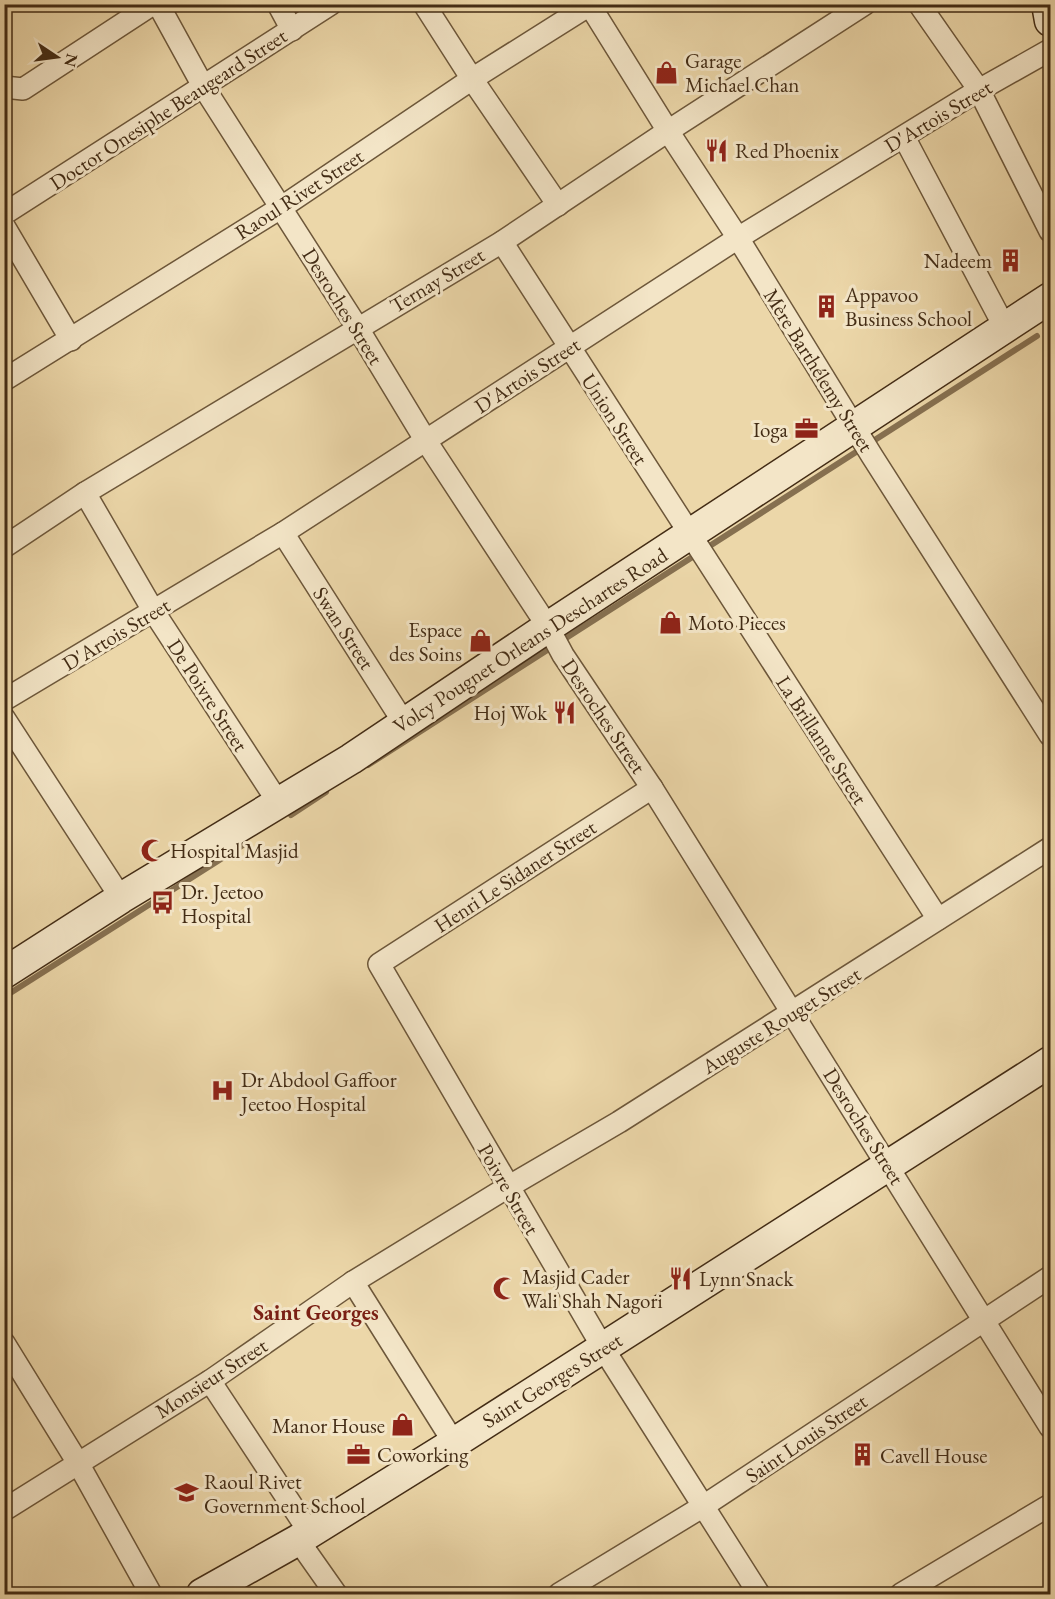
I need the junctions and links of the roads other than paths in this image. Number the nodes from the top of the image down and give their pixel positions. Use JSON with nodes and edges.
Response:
{"nodes":[{"id":1,"x":153,"y":4,"type":"edge"},
{"id":2,"x":158,"y":4,"type":"edge"},
{"id":3,"x":278,"y":4,"type":"edge"},
{"id":4,"x":331,"y":4,"type":"edge"},
{"id":5,"x":424,"y":4,"type":"edge"},
{"id":6,"x":865,"y":4,"type":"edge"},
{"id":7,"x":920,"y":4,"type":"edge"},
{"id":8,"x":1047,"y":4,"type":"edge"},
{"id":9,"x":590,"y":5,"type":"edge"},
{"id":10,"x":1050,"y":21,"type":"edge"},
{"id":11,"x":292,"y":30,"type":"junction"},
{"id":12,"x":1050,"y":50,"type":"edge"},
{"id":13,"x":472,"y":79,"type":"junction"},
{"id":14,"x":203,"y":86,"type":"junction"},
{"id":15,"x":4,"y":87,"type":"edge"},
{"id":16,"x":979,"y":90,"type":"junction"},
{"id":17,"x":668,"y":131,"type":"junction"},
{"id":18,"x":904,"y":137,"type":"junction"},
{"id":19,"x":558,"y":205,"type":"junction"},
{"id":20,"x":282,"y":207,"type":"junction"},
{"id":21,"x":4,"y":214,"type":"edge"},
{"id":22,"x":4,"y":226,"type":"edge"},
{"id":23,"x":1050,"y":231,"type":"edge"},
{"id":24,"x":738,"y":238,"type":"junction"},
{"id":25,"x":502,"y":242,"type":"junction"},
{"id":26,"x":1047,"y":301,"type":"edge"},
{"id":27,"x":357,"y":327,"type":"junction"},
{"id":28,"x":1005,"y":328,"type":"junction"},
{"id":29,"x":71,"y":340,"type":"junction"},
{"id":30,"x":569,"y":348,"type":"junction"},
{"id":31,"x":4,"y":380,"type":"edge"},
{"id":32,"x":856,"y":427,"type":"junction"},
{"id":33,"x":426,"y":441,"type":"junction"},
{"id":34,"x":85,"y":494,"type":"junction"},
{"id":35,"x":283,"y":533,"type":"junction"},
{"id":36,"x":690,"y":534,"type":"junction"},
{"id":37,"x":4,"y":547,"type":"edge"},
{"id":38,"x":706,"y":561,"type":"joint"},
{"id":39,"x":154,"y":612,"type":"junction"},
{"id":40,"x":548,"y":627,"type":"junction"},
{"id":41,"x":4,"y":700,"type":"edge"},
{"id":42,"x":4,"y":718,"type":"edge"},
{"id":43,"x":404,"y":723,"type":"junction"},
{"id":44,"x":1050,"y":735,"type":"edge"},
{"id":45,"x":652,"y":788,"type":"junction"},
{"id":46,"x":278,"y":802,"type":"junction"},
{"id":47,"x":1050,"y":848,"type":"edge"},
{"id":48,"x":121,"y":898,"type":"junction"},
{"id":49,"x":938,"y":919,"type":"junction"},
{"id":50,"x":379,"y":964,"type":"joint"},
{"id":51,"x":4,"y":973,"type":"edge"},
{"id":52,"x":793,"y":1014,"type":"junction"},
{"id":53,"x":1050,"y":1062,"type":"edge"},
{"id":54,"x":888,"y":1165,"type":"junction"},
{"id":55,"x":508,"y":1188,"type":"junction"},
{"id":56,"x":1050,"y":1277,"type":"edge"},
{"id":57,"x":354,"y":1282,"type":"junction"},
{"id":58,"x":983,"y":1320,"type":"junction"},
{"id":59,"x":4,"y":1343,"type":"edge"},
{"id":60,"x":603,"y":1348,"type":"junction"},
{"id":61,"x":210,"y":1381,"type":"junction"},
{"id":62,"x":1050,"y":1427,"type":"edge"},
{"id":63,"x":454,"y":1443,"type":"junction"},
{"id":64,"x":78,"y":1463,"type":"junction"},
{"id":65,"x":1050,"y":1505,"type":"edge"},
{"id":66,"x":702,"y":1507,"type":"junction"},
{"id":67,"x":4,"y":1510,"type":"edge"},
{"id":68,"x":304,"y":1536,"type":"junction"},
{"id":69,"x":151,"y":1594,"type":"edge"},
{"id":70,"x":202,"y":1594,"type":"edge"},
{"id":71,"x":336,"y":1594,"type":"edge"},
{"id":72,"x":559,"y":1594,"type":"edge"},
{"id":73,"x":759,"y":1594,"type":"edge"},
{"id":74,"x":901,"y":1594,"type":"edge"}],
"edges":[{"from":1,"to":15,"type":"street"},
{"from":2,"to":14,"type":"street","name":"Desroches Street"},
{"from":3,"to":11,"type":"street"},
{"from":4,"to":11,"type":"street","name":"Doctor Onesiphe Beaugeard Street"},
{"from":5,"to":13,"type":"street"},
{"from":6,"to":17,"type":"street","name":"Ternay Street"},
{"from":7,"to":16,"type":"street"},
{"from":8,"to":10,"type":"main road"},
{"from":9,"to":13,"type":"street","name":"Raoul Rivet Street"},
{"from":9,"to":17,"type":"street","name":"Mère Barthélemy Street"},
{"from":11,"to":14,"type":"street","name":"Doctor Onesiphe Beaugeard Street"},
{"from":12,"to":16,"type":"street","name":"D'Artois Street"},
{"from":13,"to":19,"type":"street"},
{"from":13,"to":20,"type":"street","name":"Raoul Rivet Street"},
{"from":14,"to":20,"type":"street","name":"Desroches Street"},
{"from":14,"to":21,"type":"street","name":"Doctor Onesiphe Beaugeard Street"},
{"from":16,"to":18,"type":"street","name":"D'Artois Street"},
{"from":16,"to":23,"type":"street"},
{"from":17,"to":19,"type":"street","name":"Ternay Street"},
{"from":17,"to":24,"type":"street","name":"Mère Barthélemy Street"},
{"from":18,"to":24,"type":"street","name":"D'Artois Street"},
{"from":18,"to":28,"type":"street"},
{"from":19,"to":25,"type":"street","name":"Ternay Street"},
{"from":20,"to":27,"type":"street","name":"Desroches Street"},
{"from":20,"to":29,"type":"street","name":"Raoul Rivet Street"},
{"from":22,"to":29,"type":"street"},
{"from":24,"to":30,"type":"street","name":"D'Artois Street"},
{"from":24,"to":32,"type":"street","name":"Mère Barthélemy Street"},
{"from":25,"to":27,"type":"street","name":"Ternay Street"},
{"from":25,"to":30,"type":"street","name":"Union Street"},
{"from":26,"to":28,"type":"main road","name":"Volcy Pougnet Orleans Deschartes Road"},
{"from":27,"to":33,"type":"street","name":"Desroches Street"},
{"from":27,"to":34,"type":"street","name":"Ternay Street"},
{"from":28,"to":32,"type":"main road","name":"Volcy Pougnet Orleans Deschartes Road"},
{"from":29,"to":31,"type":"street","name":"Raoul Rivet Street"},
{"from":30,"to":33,"type":"street","name":"D'Artois Street"},
{"from":30,"to":36,"type":"street","name":"Union Street"},
{"from":32,"to":36,"type":"main road","name":"Volcy Pougnet Orleans Deschartes Road"},
{"from":32,"to":44,"type":"street","name":"Mère Barthélemy Street"},
{"from":33,"to":35,"type":"street","name":"D'Artois Street"},
{"from":33,"to":40,"type":"street","name":"Desroches Street"},
{"from":34,"to":37,"type":"street","name":"Ternay Street"},
{"from":34,"to":39,"type":"street","name":"De Poivre Street"},
{"from":35,"to":39,"type":"street","name":"D'Artois Street"},
{"from":35,"to":43,"type":"street","name":"Swan Street"},
{"from":36,"to":38,"type":"street","name":"Union Street"},
{"from":36,"to":40,"type":"main road","name":"Volcy Pougnet Orleans Deschartes Road"},
{"from":38,"to":49,"type":"street","name":"La Brillanne Street"},
{"from":39,"to":41,"type":"street","name":"D'Artois Street"},
{"from":39,"to":46,"type":"street","name":"De Poivre Street"},
{"from":40,"to":43,"type":"main road","name":"Volcy Pougnet Orleans Deschartes Road"},
{"from":40,"to":45,"type":"street","name":"Desroches Street"},
{"from":42,"to":48,"type":"street"},
{"from":43,"to":46,"type":"main road","name":"Volcy Pougnet Orleans Deschartes Road"},
{"from":45,"to":50,"type":"street","name":"Henri Le Sidaner Street"},
{"from":45,"to":52,"type":"street","name":"Desroches Street"},
{"from":46,"to":48,"type":"main road","name":"Volcy Pougnet Orleans Deschartes Road"},
{"from":47,"to":49,"type":"street","name":"Auguste Rouget Street"},
{"from":48,"to":51,"type":"main road","name":"Volcy Pougnet Orleans Deschartes Road"},
{"from":49,"to":52,"type":"street","name":"Auguste Rouget Street"},
{"from":50,"to":55,"type":"street","name":"Poivre Street"},
{"from":52,"to":54,"type":"street","name":"Desroches Street"},
{"from":52,"to":55,"type":"street","name":"Auguste Rouget Street"},
{"from":53,"to":54,"type":"main road","name":"Saint Georges Street"},
{"from":54,"to":58,"type":"street","name":"Desroches Street"},
{"from":54,"to":60,"type":"main road","name":"Saint Georges Street"},
{"from":55,"to":57,"type":"street","name":"Monsieur Street"},
{"from":55,"to":60,"type":"street","name":"Poivre Street"},
{"from":56,"to":58,"type":"street","name":"Saint Louis Street"},
{"from":57,"to":61,"type":"street","name":"Monsieur Street"},
{"from":57,"to":63,"type":"street"},
{"from":58,"to":62,"type":"street","name":"Desroches Street"},
{"from":58,"to":66,"type":"street","name":"Saint Louis Street"},
{"from":59,"to":64,"type":"street"},
{"from":60,"to":63,"type":"main road","name":"Saint Georges Street"},
{"from":60,"to":66,"type":"street","name":"Poivre Street"},
{"from":61,"to":64,"type":"street","name":"Monsieur Street"},
{"from":61,"to":68,"type":"street"},
{"from":63,"to":68,"type":"main road","name":"Saint Georges Street"},
{"from":64,"to":67,"type":"street","name":"Monsieur Street"},
{"from":64,"to":69,"type":"street"},
{"from":65,"to":74,"type":"street"},
{"from":66,"to":72,"type":"street","name":"Saint Louis Street"},
{"from":66,"to":73,"type":"street","name":"Poivre Street"},
{"from":68,"to":70,"type":"main road","name":"Saint Georges Street"},
{"from":68,"to":71,"type":"street"}]}
